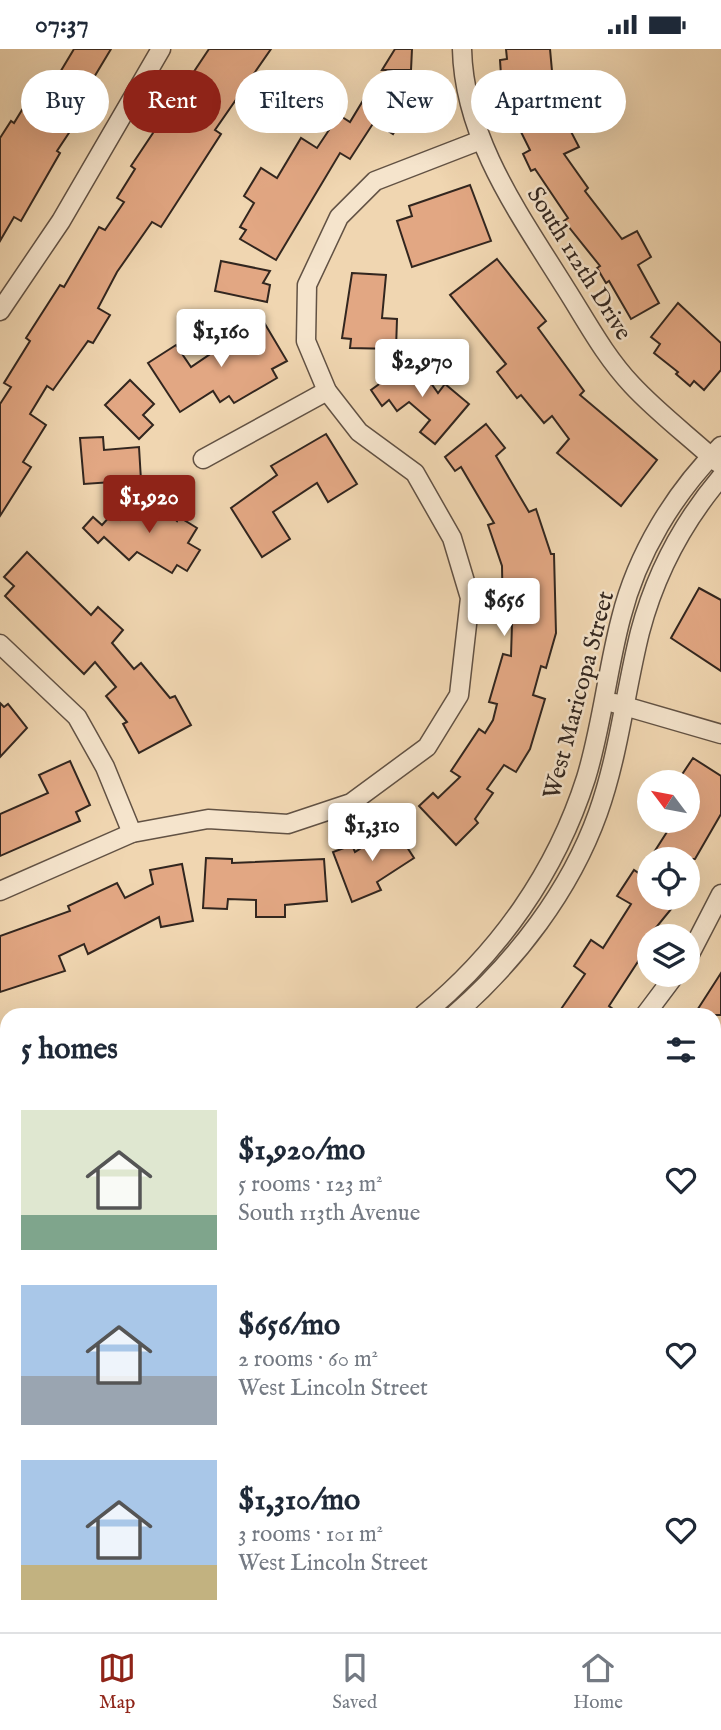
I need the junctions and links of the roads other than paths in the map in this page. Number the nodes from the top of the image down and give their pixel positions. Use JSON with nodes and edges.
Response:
{"nodes":[{"id":1,"x":161,"y":49,"type":"edge"},
{"id":2,"x":462,"y":49,"type":"edge"},
{"id":3,"x":481,"y":140,"type":"junction"},
{"id":4,"x":0,"y":311,"type":"edge"},
{"id":5,"x":327,"y":391,"type":"junction"},
{"id":6,"x":718,"y":456,"type":"edge"},
{"id":7,"x":203,"y":459,"type":"dead end"},
{"id":8,"x":721,"y":477,"type":"edge"},
{"id":9,"x":0,"y":643,"type":"edge"},
{"id":10,"x":604,"y":701,"type":"junction"},
{"id":11,"x":624,"y":705,"type":"junction"},
{"id":12,"x":721,"y":734,"type":"edge"},
{"id":13,"x":132,"y":833,"type":"junction"},
{"id":14,"x":0,"y":891,"type":"edge"},
{"id":15,"x":721,"y":894,"type":"edge"},
{"id":16,"x":700,"y":935,"type":"edge"},
{"id":17,"x":666,"y":987,"type":"edge"},
{"id":18,"x":431,"y":1008,"type":"edge"},
{"id":19,"x":461,"y":1008,"type":"edge"},
{"id":20,"x":650,"y":1008,"type":"edge"}],
"edges":[{"from":1,"to":4,"type":"street"},
{"from":2,"to":3,"type":"street","name":"South 112th Drive"},
{"from":3,"to":5,"type":"street"},
{"from":3,"to":6,"type":"street","name":"South 112th Drive"},
{"from":5,"to":7,"type":"street"},
{"from":5,"to":13,"type":"street"},
{"from":6,"to":10,"type":"street","name":"West Maricopa Street"},
{"from":8,"to":11,"type":"street","name":"West Maricopa Street"},
{"from":9,"to":13,"type":"street"},
{"from":10,"to":11,"type":"street"},
{"from":10,"to":18,"type":"street","name":"West Maricopa Street"},
{"from":11,"to":12,"type":"street"},
{"from":11,"to":19,"type":"street","name":"West Maricopa Street"},
{"from":13,"to":14,"type":"street"},
{"from":15,"to":16,"type":"street"},
{"from":17,"to":20,"type":"street"}]}
